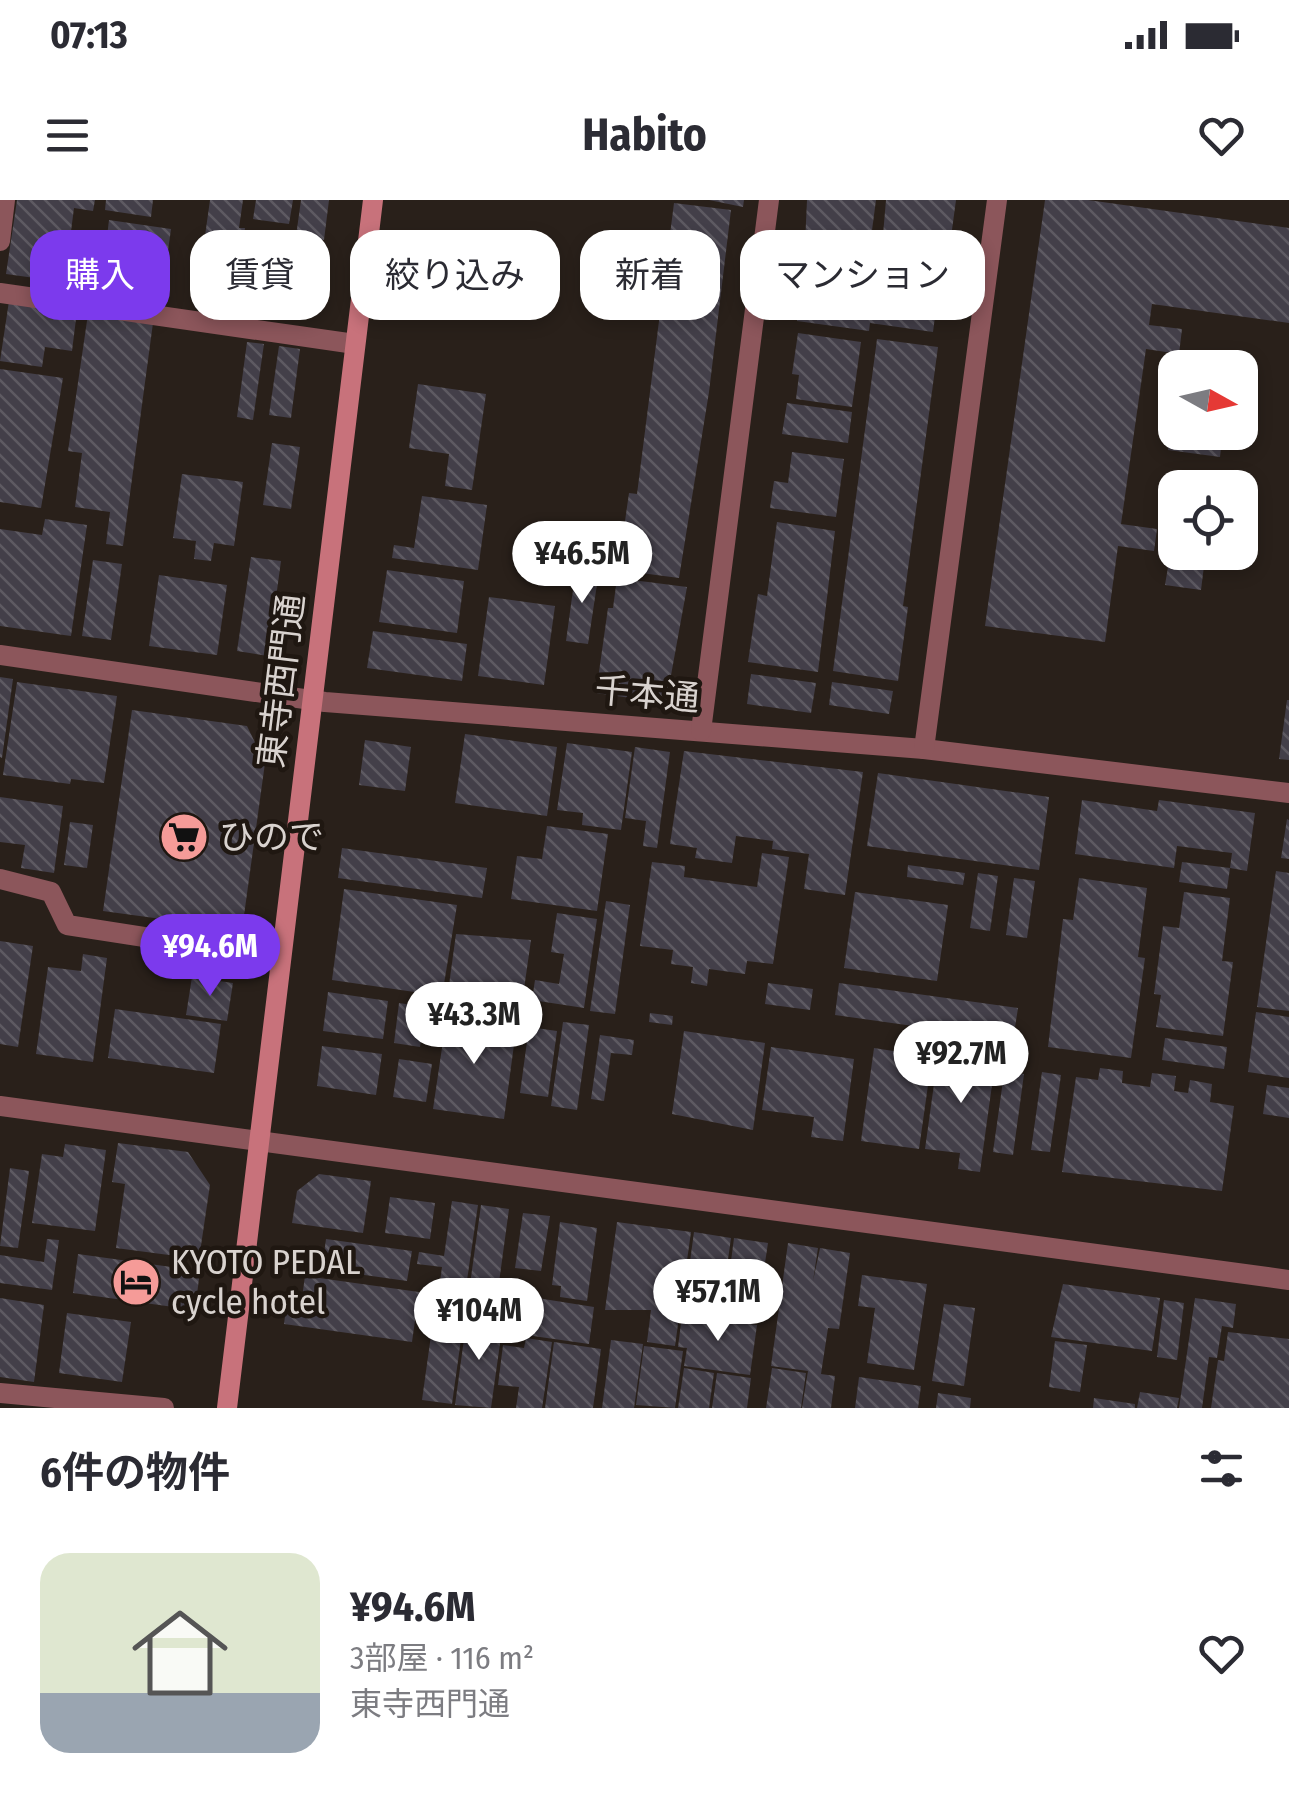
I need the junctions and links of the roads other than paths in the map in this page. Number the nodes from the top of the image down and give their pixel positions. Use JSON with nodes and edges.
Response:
{"nodes":[{"id":1,"x":6,"y":200,"type":"edge"},
{"id":2,"x":373,"y":200,"type":"edge"},
{"id":3,"x":769,"y":200,"type":"edge"},
{"id":4,"x":997,"y":200,"type":"edge"},
{"id":5,"x":0,"y":241,"type":"edge"},
{"id":6,"x":0,"y":293,"type":"edge"},
{"id":7,"x":355,"y":344,"type":"junction"},
{"id":8,"x":0,"y":655,"type":"edge"},
{"id":9,"x":312,"y":699,"type":"junction"},
{"id":10,"x":700,"y":731,"type":"junction"},
{"id":11,"x":924,"y":748,"type":"junction"},
{"id":12,"x":1289,"y":794,"type":"edge"},
{"id":13,"x":0,"y":879,"type":"edge"},
{"id":14,"x":280,"y":958,"type":"junction"},
{"id":15,"x":0,"y":1106,"type":"edge"},
{"id":16,"x":261,"y":1139,"type":"junction"},
{"id":17,"x":1289,"y":1280,"type":"edge"},
{"id":18,"x":0,"y":1393,"type":"edge"},
{"id":19,"x":164,"y":1408,"type":"edge"},
{"id":20,"x":227,"y":1408,"type":"edge"}],
"edges":[{"from":1,"to":5,"type":"street"},
{"from":2,"to":7,"type":"street","name":"東寺西門通"},
{"from":3,"to":10,"type":"street"},
{"from":4,"to":11,"type":"street"},
{"from":6,"to":7,"type":"street"},
{"from":7,"to":9,"type":"street","name":"東寺西門通"},
{"from":8,"to":9,"type":"street","name":"千本通"},
{"from":9,"to":10,"type":"street","name":"千本通"},
{"from":9,"to":14,"type":"street","name":"東寺西門通"},
{"from":10,"to":11,"type":"street","name":"千本通"},
{"from":11,"to":12,"type":"street","name":"千本通"},
{"from":13,"to":14,"type":"street"},
{"from":14,"to":16,"type":"street","name":"東寺西門通"},
{"from":15,"to":16,"type":"street"},
{"from":16,"to":17,"type":"street"},
{"from":16,"to":20,"type":"street","name":"東寺西門通"},
{"from":18,"to":19,"type":"street"}]}
